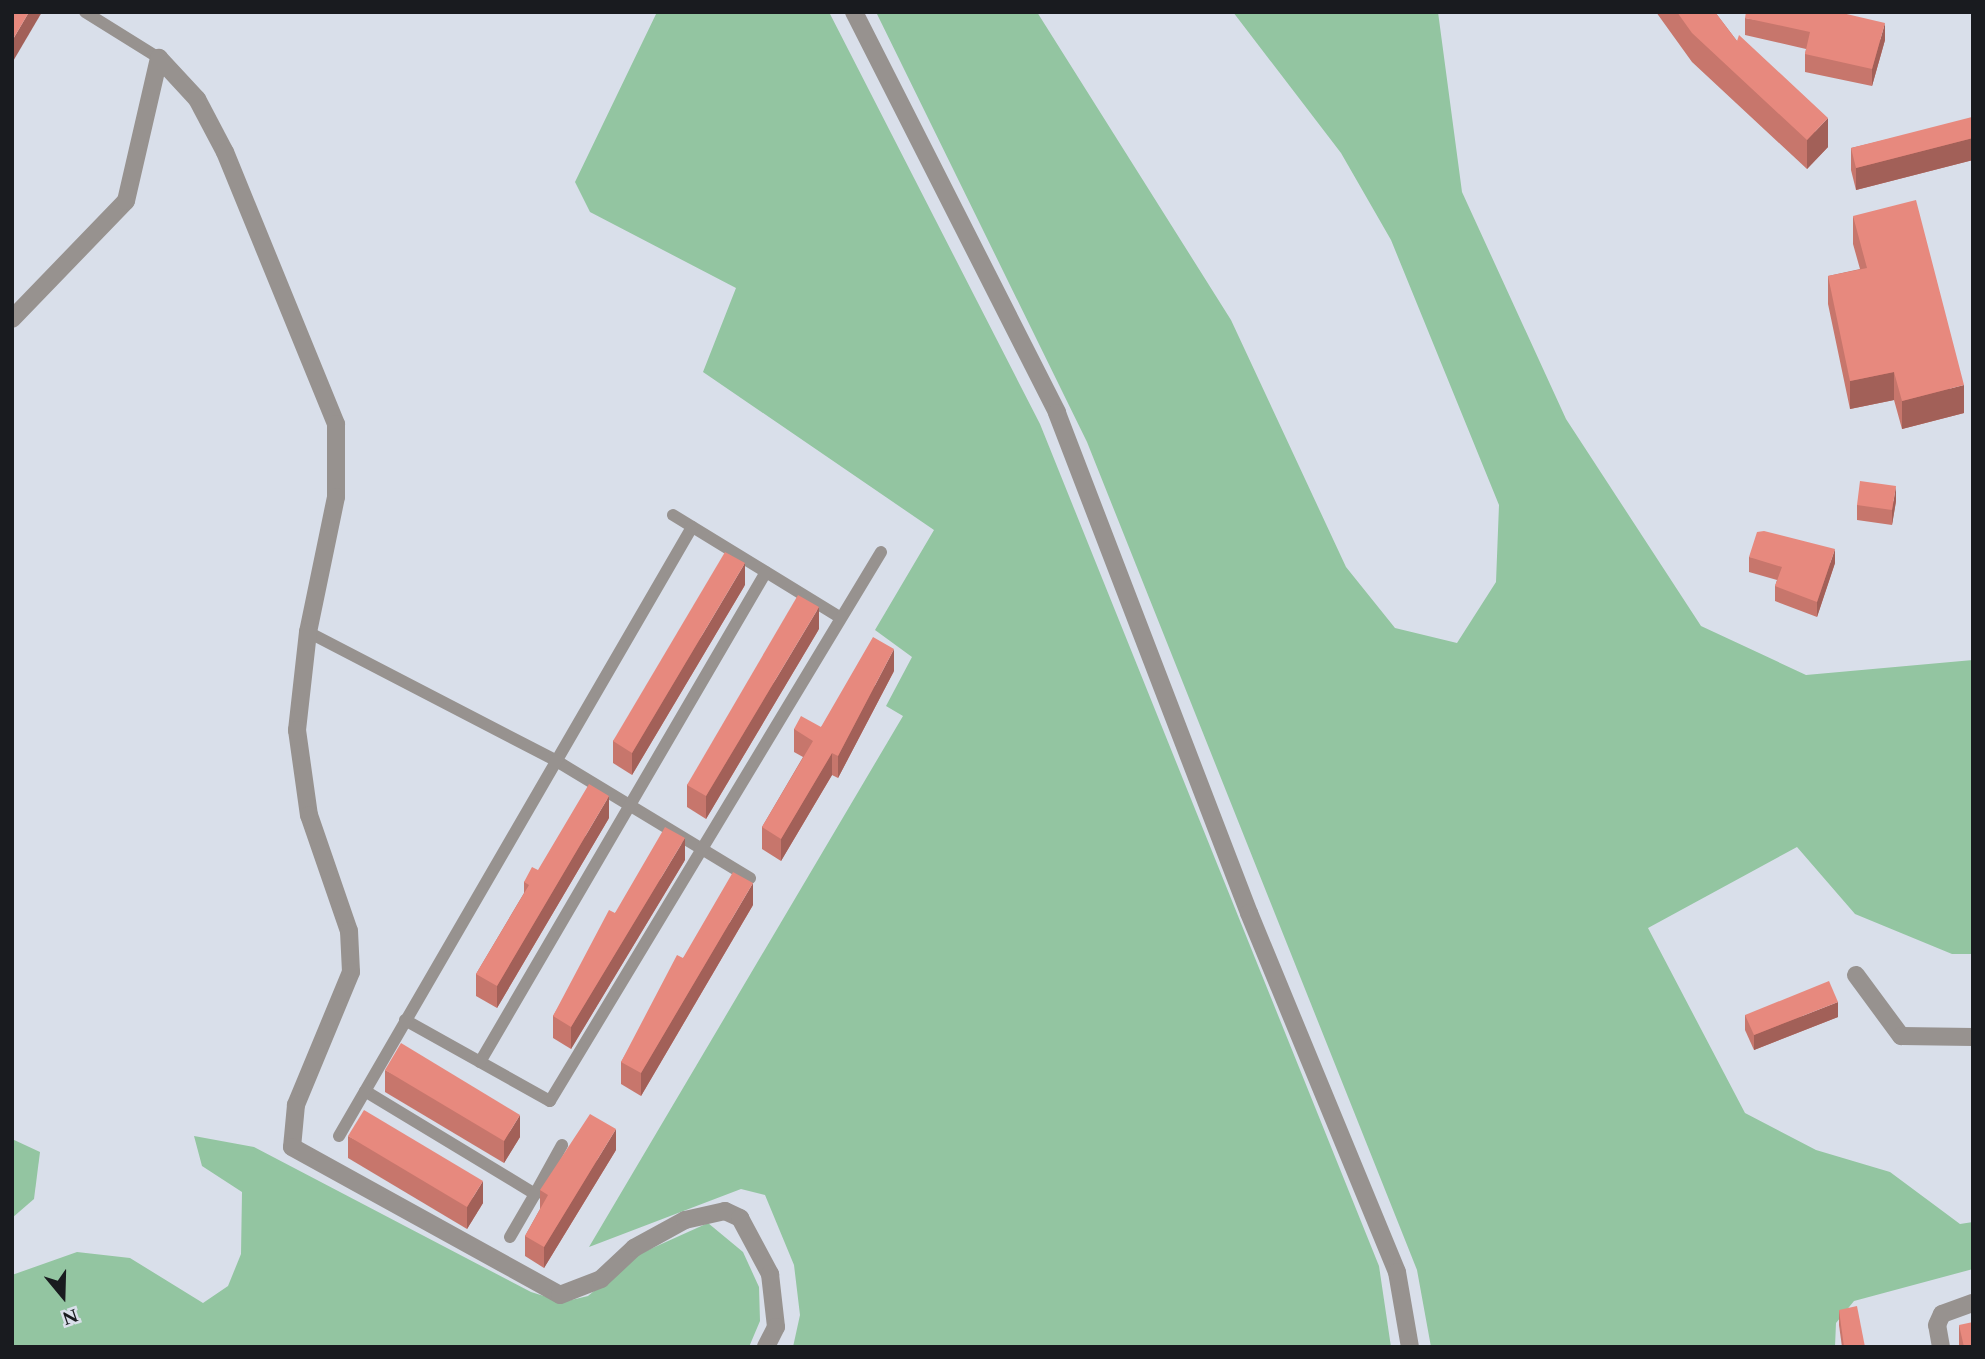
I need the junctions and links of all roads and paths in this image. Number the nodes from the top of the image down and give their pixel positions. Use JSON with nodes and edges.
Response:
{"nodes":[{"id":1,"x":85,"y":12,"type":"edge"},
{"id":2,"x":854,"y":12,"type":"edge"},
{"id":3,"x":159,"y":58,"type":"junction"},
{"id":4,"x":12,"y":319,"type":"edge"},
{"id":5,"x":673,"y":515,"type":"dead end"},
{"id":6,"x":692,"y":527,"type":"junction"},
{"id":7,"x":881,"y":552,"type":"dead end"},
{"id":8,"x":766,"y":572,"type":"junction"},
{"id":9,"x":838,"y":616,"type":"junction"},
{"id":10,"x":309,"y":632,"type":"junction"},
{"id":11,"x":555,"y":760,"type":"junction"},
{"id":12,"x":628,"y":804,"type":"junction"},
{"id":13,"x":701,"y":848,"type":"junction"},
{"id":14,"x":750,"y":878,"type":"edge"},
{"id":15,"x":1856,"y":975,"type":"dead end"},
{"id":16,"x":405,"y":1020,"type":"junction"},
{"id":17,"x":1973,"y":1037,"type":"edge"},
{"id":18,"x":480,"y":1062,"type":"junction"},
{"id":19,"x":365,"y":1091,"type":"junction"},
{"id":20,"x":339,"y":1136,"type":"dead end"},
{"id":21,"x":562,"y":1145,"type":"dead end"},
{"id":22,"x":534,"y":1194,"type":"junction"},
{"id":23,"x":510,"y":1237,"type":"dead end"},
{"id":24,"x":1973,"y":1303,"type":"edge"},
{"id":25,"x":766,"y":1347,"type":"edge"},
{"id":26,"x":1410,"y":1347,"type":"edge"},
{"id":27,"x":1941,"y":1347,"type":"edge"}],
"edges":[{"from":1,"to":3,"type":"lane"},
{"from":2,"to":26,"type":"street"},
{"from":3,"to":4,"type":"street"},
{"from":3,"to":10,"type":"street"},
{"from":5,"to":6,"type":"lane"},
{"from":6,"to":8,"type":"lane"},
{"from":6,"to":11,"type":"lane"},
{"from":7,"to":9,"type":"lane"},
{"from":8,"to":9,"type":"lane"},
{"from":8,"to":12,"type":"lane"},
{"from":9,"to":13,"type":"lane"},
{"from":10,"to":11,"type":"lane"},
{"from":10,"to":25,"type":"street"},
{"from":11,"to":12,"type":"lane"},
{"from":11,"to":16,"type":"lane"},
{"from":12,"to":13,"type":"lane"},
{"from":12,"to":18,"type":"lane"},
{"from":13,"to":14,"type":"lane"},
{"from":13,"to":18,"type":"lane"},
{"from":15,"to":17,"type":"street"},
{"from":16,"to":18,"type":"lane"},
{"from":16,"to":19,"type":"lane"},
{"from":19,"to":20,"type":"lane"},
{"from":19,"to":22,"type":"lane"},
{"from":21,"to":22,"type":"lane"},
{"from":22,"to":23,"type":"lane"},
{"from":24,"to":27,"type":"street"}]}
